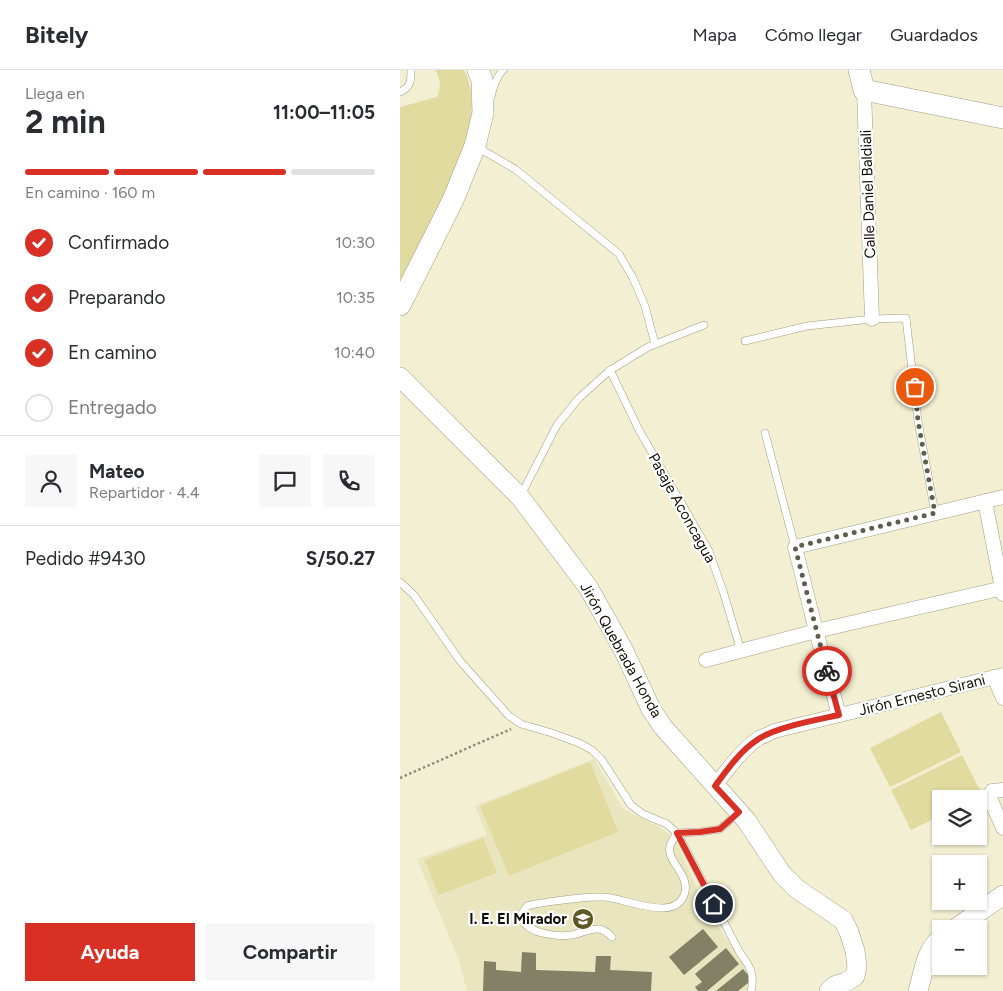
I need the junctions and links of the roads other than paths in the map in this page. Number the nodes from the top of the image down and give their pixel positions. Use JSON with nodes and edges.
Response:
{"nodes":[{"id":1,"x":411,"y":70,"type":"edge"},
{"id":2,"x":503,"y":70,"type":"edge"},
{"id":3,"x":483,"y":73,"type":"edge"},
{"id":4,"x":862,"y":80,"type":"edge"},
{"id":5,"x":400,"y":92,"type":"edge"},
{"id":6,"x":482,"y":113,"type":"junction"},
{"id":7,"x":1003,"y":118,"type":"edge"},
{"id":8,"x":475,"y":146,"type":"junction"},
{"id":9,"x":400,"y":305,"type":"edge"},
{"id":10,"x":872,"y":318,"type":"junction"},
{"id":11,"x":704,"y":325,"type":"dead end"},
{"id":12,"x":745,"y":341,"type":"dead end"},
{"id":13,"x":655,"y":344,"type":"junction"},
{"id":14,"x":610,"y":370,"type":"junction"},
{"id":15,"x":400,"y":377,"type":"edge"},
{"id":16,"x":765,"y":433,"type":"dead end"},
{"id":17,"x":520,"y":497,"type":"junction"},
{"id":18,"x":1003,"y":497,"type":"edge"},
{"id":19,"x":985,"y":501,"type":"junction"},
{"id":20,"x":935,"y":513,"type":"junction"},
{"id":21,"x":795,"y":547,"type":"junction"},
{"id":22,"x":400,"y":582,"type":"edge"},
{"id":23,"x":1003,"y":590,"type":"edge"},
{"id":24,"x":816,"y":632,"type":"junction"},
{"id":25,"x":741,"y":652,"type":"junction"},
{"id":26,"x":706,"y":660,"type":"dead end"},
{"id":27,"x":998,"y":676,"type":"edge"},
{"id":28,"x":1003,"y":698,"type":"edge"},
{"id":29,"x":839,"y":715,"type":"junction"},
{"id":30,"x":715,"y":786,"type":"junction"},
{"id":31,"x":1003,"y":790,"type":"edge"},
{"id":32,"x":739,"y":812,"type":"junction"},
{"id":33,"x":1003,"y":828,"type":"edge"},
{"id":34,"x":677,"y":833,"type":"junction"},
{"id":35,"x":1003,"y":895,"type":"edge"},
{"id":36,"x":968,"y":920,"type":"edge"},
{"id":37,"x":612,"y":937,"type":"dead end"},
{"id":38,"x":932,"y":950,"type":"edge"},
{"id":39,"x":751,"y":991,"type":"edge"},
{"id":40,"x":829,"y":991,"type":"edge"},
{"id":41,"x":918,"y":991,"type":"edge"}],
"edges":[{"from":1,"to":5,"type":"lane"},
{"from":2,"to":6,"type":"lane"},
{"from":3,"to":6,"type":"main road"},
{"from":4,"to":7,"type":"main road"},
{"from":4,"to":10,"type":"street","name":"Calle Daniel Baldiali"},
{"from":6,"to":8,"type":"main road"},
{"from":8,"to":9,"type":"main road"},
{"from":8,"to":13,"type":"lane"},
{"from":10,"to":12,"type":"lane"},
{"from":10,"to":20,"type":"lane"},
{"from":11,"to":13,"type":"lane"},
{"from":13,"to":14,"type":"lane"},
{"from":14,"to":17,"type":"lane"},
{"from":14,"to":25,"type":"lane","name":"Pasaje Aconcagua"},
{"from":15,"to":17,"type":"street","name":"Jirón Quebrada Honda"},
{"from":16,"to":21,"type":"lane"},
{"from":17,"to":30,"type":"street","name":"Jirón Quebrada Honda"},
{"from":18,"to":19,"type":"street"},
{"from":19,"to":20,"type":"street"},
{"from":19,"to":23,"type":"street"},
{"from":20,"to":21,"type":"street"},
{"from":21,"to":24,"type":"street"},
{"from":22,"to":34,"type":"lane"},
{"from":23,"to":24,"type":"street"},
{"from":24,"to":25,"type":"street"},
{"from":24,"to":29,"type":"street"},
{"from":25,"to":26,"type":"street"},
{"from":27,"to":28,"type":"street"},
{"from":27,"to":29,"type":"street","name":"Jirón Ernesto Sirani"},
{"from":29,"to":30,"type":"street","name":"Jirón Ernesto Sirani"},
{"from":30,"to":32,"type":"street","name":"Jirón Quebrada Honda"},
{"from":31,"to":33,"type":"street"},
{"from":32,"to":34,"type":"lane"},
{"from":32,"to":40,"type":"street","name":"Jirón Quebrada Honda"},
{"from":34,"to":37,"type":"lane"},
{"from":34,"to":39,"type":"lane"},
{"from":35,"to":36,"type":"street"},
{"from":38,"to":41,"type":"street"}]}
